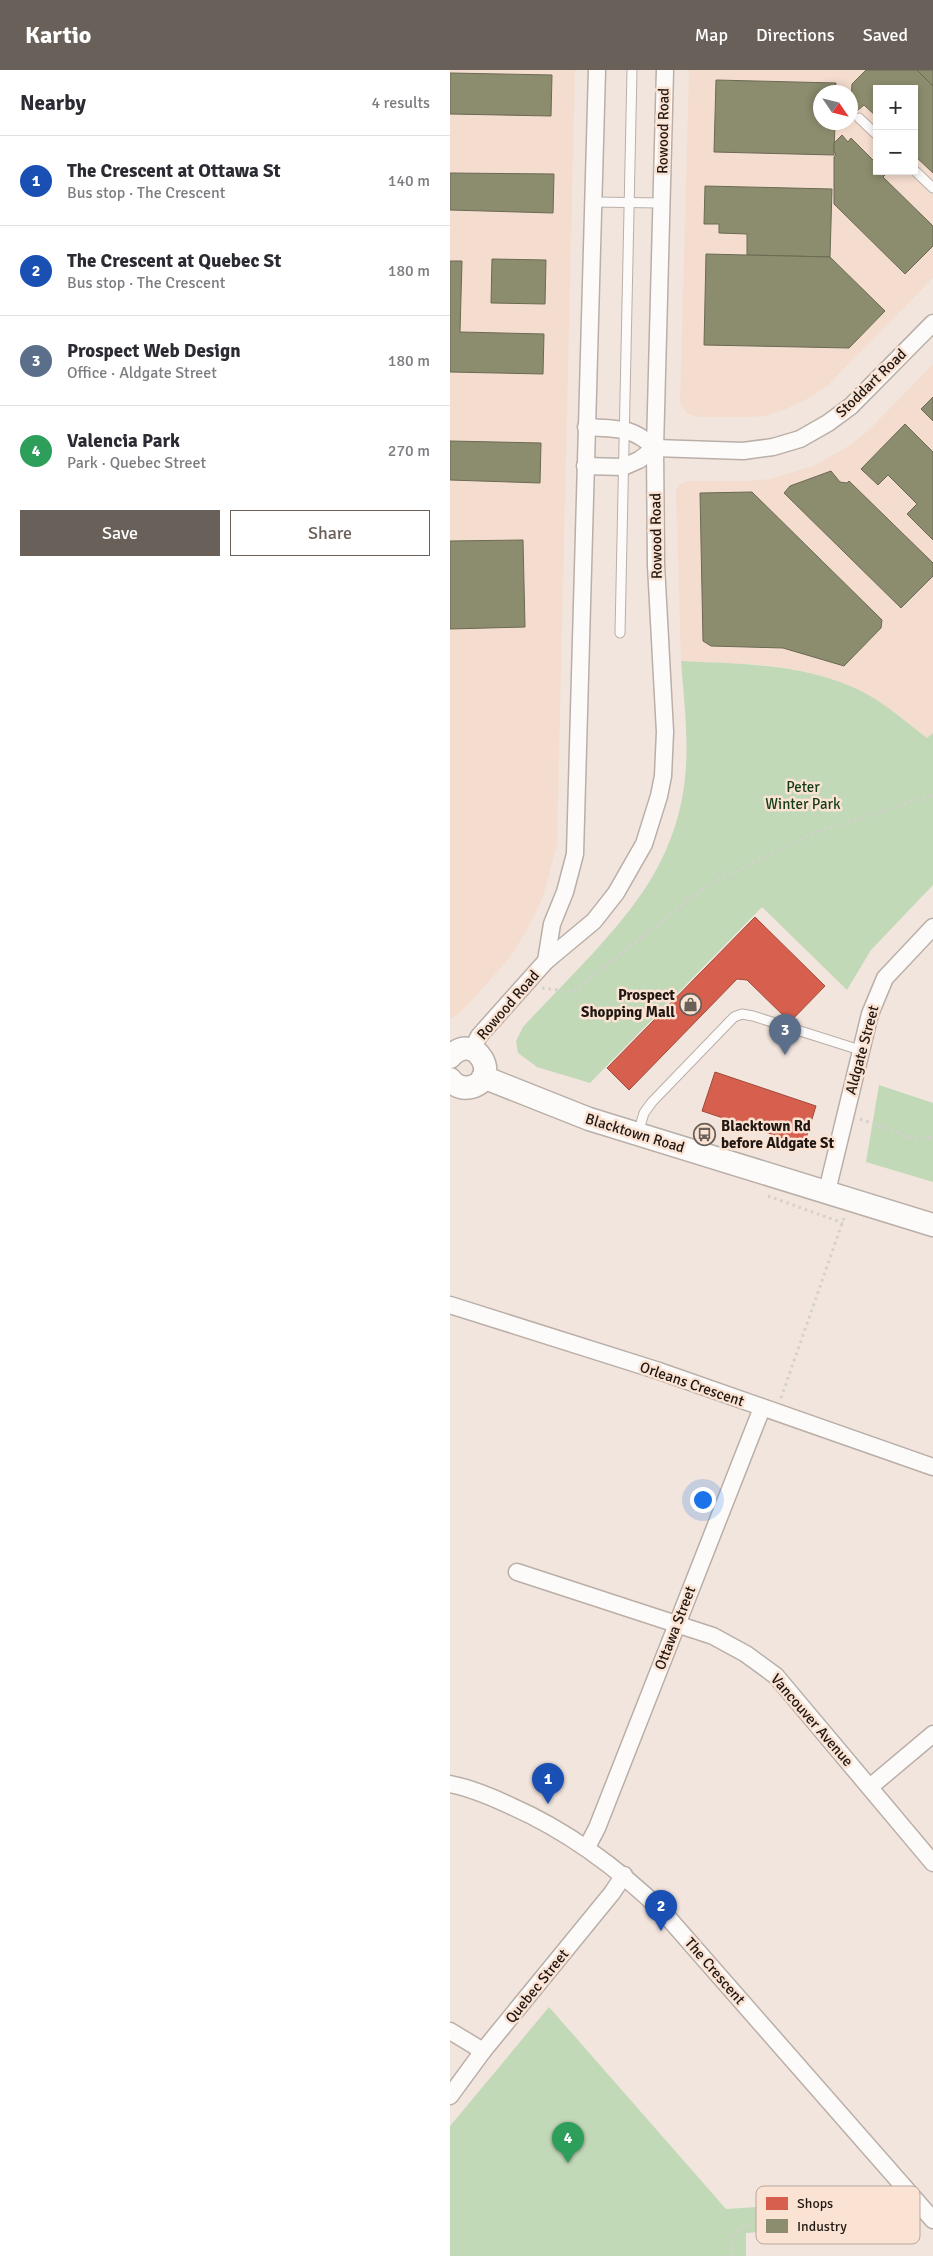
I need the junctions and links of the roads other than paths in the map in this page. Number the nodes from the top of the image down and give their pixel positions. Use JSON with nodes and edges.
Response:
{"nodes":[{"id":1,"x":597,"y":70,"type":"edge"},
{"id":2,"x":632,"y":70,"type":"edge"},
{"id":3,"x":665,"y":70,"type":"edge"},
{"id":4,"x":860,"y":118,"type":"dead end"},
{"id":5,"x":873,"y":131,"type":"edge"},
{"id":6,"x":918,"y":174,"type":"edge"},
{"id":7,"x":933,"y":188,"type":"edge"},
{"id":8,"x":593,"y":202,"type":"junction"},
{"id":9,"x":629,"y":202,"type":"junction"},
{"id":10,"x":662,"y":203,"type":"junction"},
{"id":11,"x":933,"y":322,"type":"edge"},
{"id":12,"x":586,"y":427,"type":"junction"},
{"id":13,"x":623,"y":430,"type":"junction"},
{"id":14,"x":655,"y":448,"type":"junction"},
{"id":15,"x":585,"y":466,"type":"junction"},
{"id":16,"x":623,"y":467,"type":"junction"},
{"id":17,"x":620,"y":633,"type":"dead end"},
{"id":18,"x":933,"y":928,"type":"edge"},
{"id":19,"x":546,"y":961,"type":"junction"},
{"id":20,"x":472,"y":1050,"type":"junction"},
{"id":21,"x":860,"y":1050,"type":"junction"},
{"id":22,"x":450,"y":1057,"type":"edge"},
{"id":23,"x":483,"y":1077,"type":"junction"},
{"id":24,"x":450,"y":1079,"type":"edge"},
{"id":25,"x":637,"y":1134,"type":"junction"},
{"id":26,"x":827,"y":1192,"type":"junction"},
{"id":27,"x":933,"y":1225,"type":"edge"},
{"id":28,"x":450,"y":1305,"type":"edge"},
{"id":29,"x":769,"y":1410,"type":"junction"},
{"id":30,"x":933,"y":1468,"type":"edge"},
{"id":31,"x":517,"y":1572,"type":"dead end"},
{"id":32,"x":676,"y":1623,"type":"junction"},
{"id":33,"x":933,"y":1734,"type":"edge"},
{"id":34,"x":450,"y":1784,"type":"edge"},
{"id":35,"x":870,"y":1788,"type":"junction"},
{"id":36,"x":587,"y":1847,"type":"junction"},
{"id":37,"x":933,"y":1863,"type":"edge"},
{"id":38,"x":624,"y":1876,"type":"junction"},
{"id":39,"x":450,"y":2031,"type":"edge"},
{"id":40,"x":483,"y":2052,"type":"junction"},
{"id":41,"x":450,"y":2096,"type":"edge"},
{"id":42,"x":903,"y":2186,"type":"edge"},
{"id":43,"x":920,"y":2205,"type":"edge"},
{"id":44,"x":933,"y":2220,"type":"edge"}],
"edges":[{"from":1,"to":8,"type":"street","name":"Rowood Road"},
{"from":2,"to":9,"type":"lane"},
{"from":3,"to":10,"type":"street","name":"Rowood Road"},
{"from":4,"to":5,"type":"lane"},
{"from":6,"to":7,"type":"lane"},
{"from":8,"to":9,"type":"lane"},
{"from":8,"to":12,"type":"street","name":"Rowood Road"},
{"from":9,"to":10,"type":"lane"},
{"from":9,"to":13,"type":"lane"},
{"from":10,"to":14,"type":"street","name":"Rowood Road"},
{"from":11,"to":14,"type":"street","name":"Stoddart Road"},
{"from":12,"to":13,"type":"street"},
{"from":12,"to":15,"type":"street","name":"Rowood Road"},
{"from":13,"to":14,"type":"street"},
{"from":13,"to":16,"type":"lane"},
{"from":14,"to":16,"type":"street"},
{"from":14,"to":19,"type":"street","name":"Rowood Road"},
{"from":15,"to":16,"type":"street"},
{"from":15,"to":19,"type":"street","name":"Rowood Road"},
{"from":16,"to":17,"type":"lane"},
{"from":18,"to":21,"type":"street","name":"Aldgate Street"},
{"from":19,"to":20,"type":"street","name":"Rowood Road"},
{"from":20,"to":22,"type":"main road"},
{"from":20,"to":23,"type":"main road"},
{"from":21,"to":25,"type":"lane"},
{"from":21,"to":26,"type":"street","name":"Aldgate Street"},
{"from":23,"to":24,"type":"main road"},
{"from":23,"to":25,"type":"main road","name":"Blacktown Road"},
{"from":25,"to":26,"type":"main road","name":"Blacktown Road"},
{"from":26,"to":27,"type":"main road","name":"Blacktown Road"},
{"from":28,"to":29,"type":"street","name":"Orleans Crescent"},
{"from":29,"to":30,"type":"street","name":"Orleans Crescent"},
{"from":29,"to":32,"type":"street","name":"Ottawa Street"},
{"from":31,"to":32,"type":"street","name":"Vancouver Avenue"},
{"from":32,"to":35,"type":"street","name":"Vancouver Avenue"},
{"from":32,"to":36,"type":"street","name":"Ottawa Street"},
{"from":33,"to":35,"type":"street"},
{"from":34,"to":36,"type":"street","name":"The Crescent"},
{"from":35,"to":37,"type":"street","name":"Vancouver Avenue"},
{"from":36,"to":38,"type":"street","name":"The Crescent"},
{"from":38,"to":40,"type":"street","name":"Quebec Street"},
{"from":38,"to":42,"type":"street","name":"The Crescent"},
{"from":39,"to":40,"type":"street"},
{"from":40,"to":41,"type":"street","name":"Quebec Street"},
{"from":43,"to":44,"type":"street","name":"The Crescent"}]}
